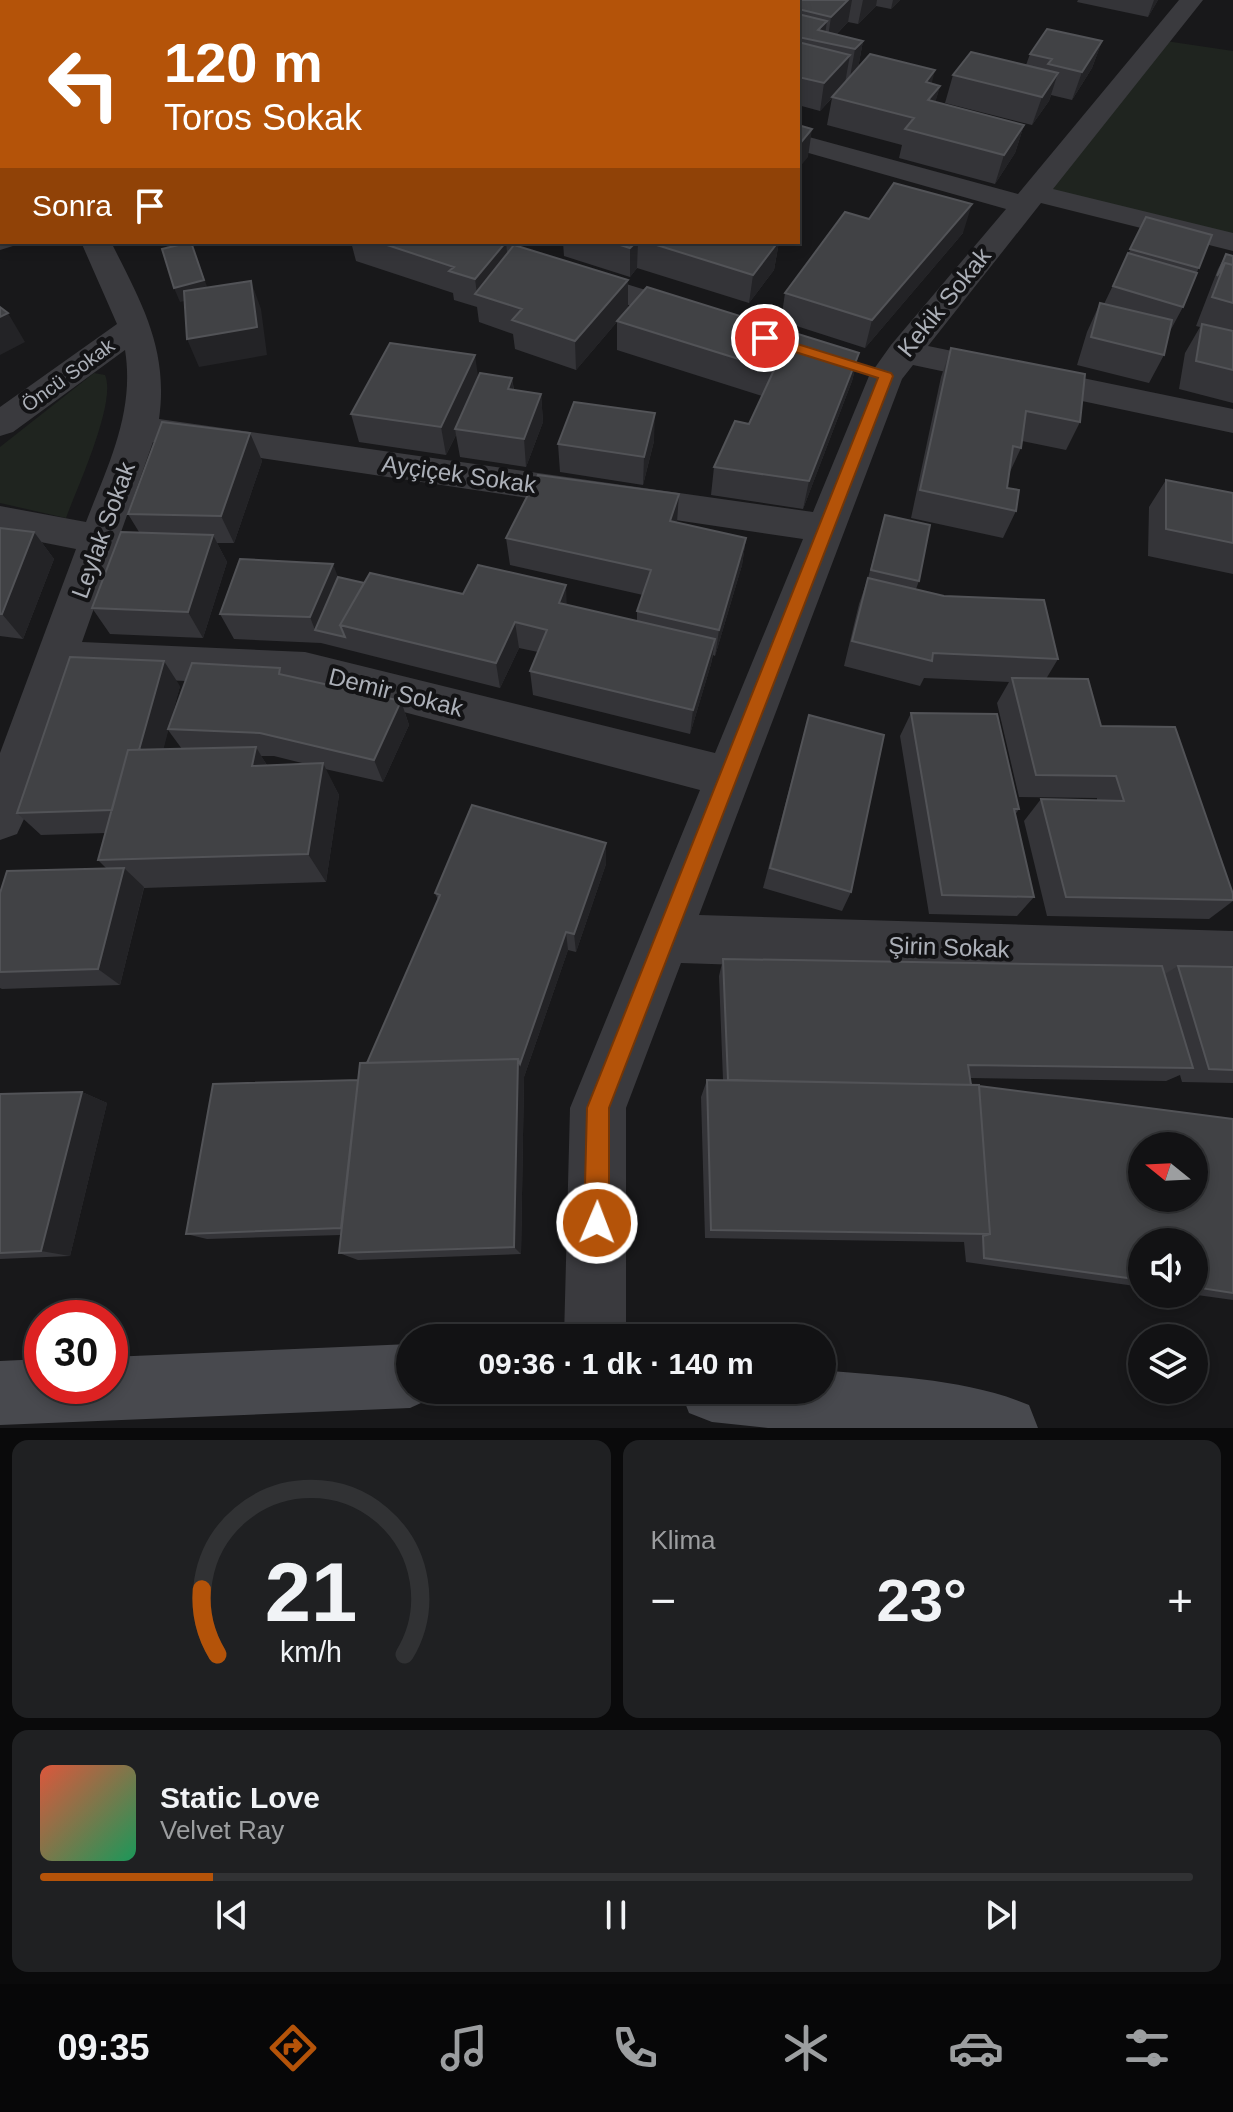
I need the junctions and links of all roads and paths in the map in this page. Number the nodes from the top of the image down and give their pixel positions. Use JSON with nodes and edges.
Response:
{"nodes":[{"id":1,"x":1191,"y":0,"type":"edge"},
{"id":2,"x":800,"y":142,"type":"edge"},
{"id":3,"x":1029,"y":199,"type":"junction"},
{"id":4,"x":1233,"y":242,"type":"edge"},
{"id":5,"x":97,"y":244,"type":"edge"},
{"id":6,"x":474,"y":244,"type":"edge"},
{"id":7,"x":535,"y":252,"type":"edge"},
{"id":8,"x":720,"y":324,"type":"edge"},
{"id":9,"x":136,"y":326,"type":"junction"},
{"id":10,"x":881,"y":365,"type":"junction"},
{"id":11,"x":1233,"y":421,"type":"edge"},
{"id":12,"x":0,"y":424,"type":"edge"},
{"id":13,"x":140,"y":428,"type":"junction"},
{"id":14,"x":0,"y":520,"type":"edge"},
{"id":15,"x":826,"y":528,"type":"junction"},
{"id":16,"x":101,"y":539,"type":"junction"},
{"id":17,"x":55,"y":658,"type":"junction"},
{"id":18,"x":729,"y":777,"type":"junction"},
{"id":19,"x":0,"y":819,"type":"edge"},
{"id":20,"x":665,"y":938,"type":"junction"},
{"id":21,"x":1233,"y":956,"type":"edge"},
{"id":22,"x":595,"y":1324,"type":"edge"},
{"id":23,"x":396,"y":1377,"type":"edge"},
{"id":24,"x":0,"y":1393,"type":"edge"},
{"id":25,"x":761,"y":1404,"type":"edge"},
{"id":26,"x":792,"y":1413,"type":"edge"},
{"id":27,"x":1006,"y":1428,"type":"edge"}],
"edges":[{"from":1,"to":3,"type":"street","name":"Kekik Sokak"},
{"from":2,"to":3,"type":"street"},
{"from":3,"to":4,"type":"street"},
{"from":3,"to":10,"type":"street","name":"Kekik Sokak"},
{"from":5,"to":9,"type":"street","name":"Leylak Sokak"},
{"from":6,"to":7,"type":"street"},
{"from":7,"to":8,"type":"street"},
{"from":9,"to":12,"type":"street","name":"Öncü Sokak"},
{"from":9,"to":13,"type":"street","name":"Leylak Sokak"},
{"from":10,"to":11,"type":"street"},
{"from":10,"to":15,"type":"street","name":"Kekik Sokak"},
{"from":13,"to":15,"type":"street","name":"Ayçiçek Sokak"},
{"from":13,"to":16,"type":"street","name":"Leylak Sokak"},
{"from":14,"to":16,"type":"street"},
{"from":15,"to":18,"type":"street","name":"Kekik Sokak"},
{"from":16,"to":17,"type":"street","name":"Leylak Sokak"},
{"from":17,"to":18,"type":"street","name":"Demir Sokak"},
{"from":17,"to":19,"type":"street","name":"Leylak Sokak"},
{"from":18,"to":20,"type":"street","name":"Kekik Sokak"},
{"from":20,"to":21,"type":"street","name":"Şirin Sokak"},
{"from":20,"to":22,"type":"street","name":"Kekik Sokak"},
{"from":23,"to":24,"type":"street"},
{"from":25,"to":26,"type":"street"},
{"from":26,"to":27,"type":"street"}]}
